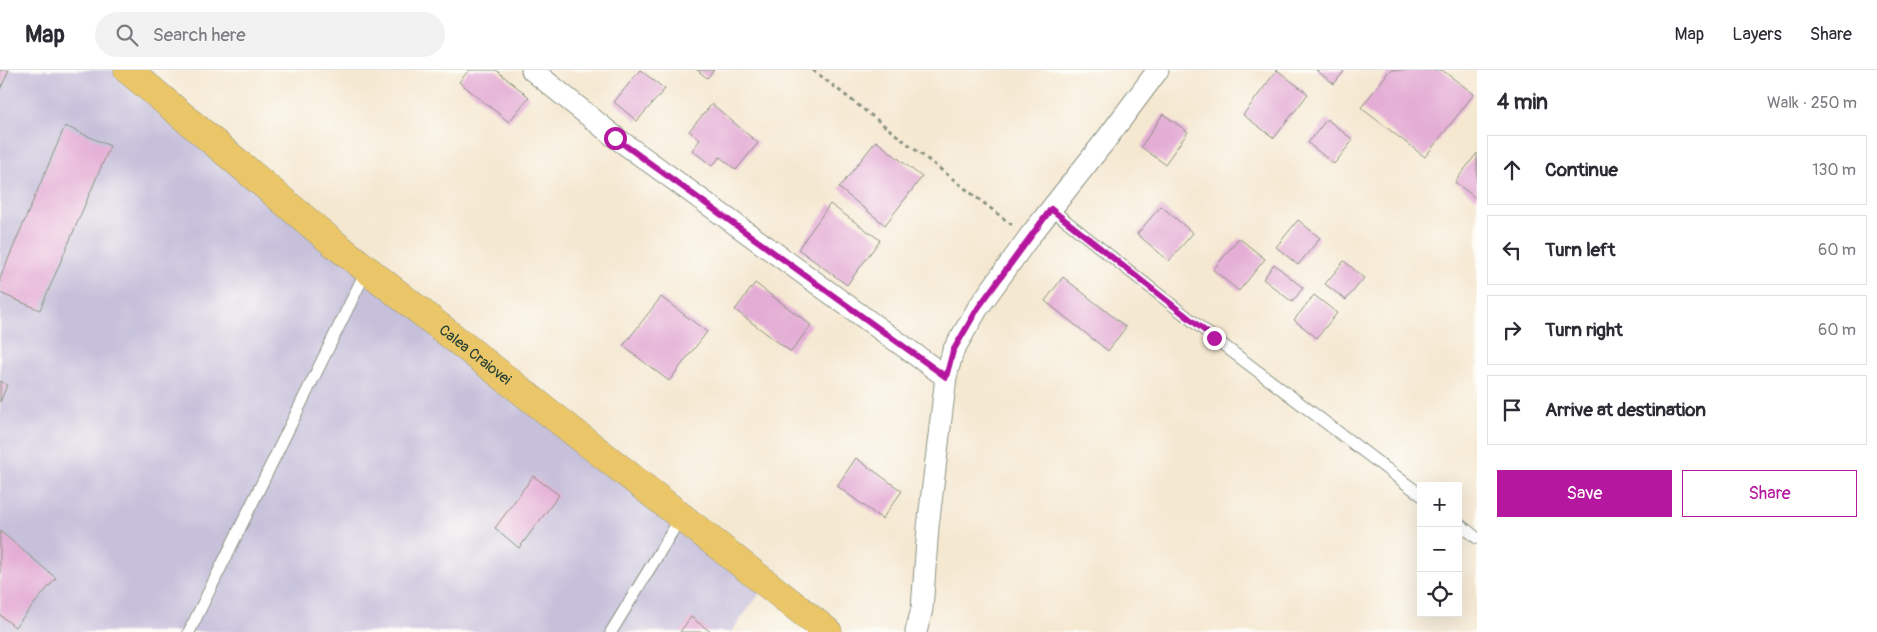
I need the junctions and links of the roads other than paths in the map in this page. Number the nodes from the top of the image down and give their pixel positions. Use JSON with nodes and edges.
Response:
{"nodes":[{"id":1,"x":128,"y":70,"type":"edge"},
{"id":2,"x":532,"y":70,"type":"edge"},
{"id":3,"x":1158,"y":70,"type":"edge"},
{"id":4,"x":1051,"y":209,"type":"junction"},
{"id":5,"x":368,"y":270,"type":"junction"},
{"id":6,"x":946,"y":377,"type":"junction"},
{"id":7,"x":1417,"y":492,"type":"edge"},
{"id":8,"x":682,"y":516,"type":"junction"},
{"id":9,"x":1462,"y":526,"type":"edge"},
{"id":10,"x":1477,"y":538,"type":"edge"},
{"id":11,"x":189,"y":632,"type":"edge"},
{"id":12,"x":611,"y":632,"type":"edge"},
{"id":13,"x":828,"y":632,"type":"edge"},
{"id":14,"x":916,"y":632,"type":"edge"}],
"edges":[{"from":1,"to":5,"type":"main road","name":"Calea Craiovei"},
{"from":2,"to":6,"type":"street"},
{"from":3,"to":4,"type":"street"},
{"from":4,"to":6,"type":"street"},
{"from":4,"to":7,"type":"lane"},
{"from":5,"to":8,"type":"main road","name":"Calea Craiovei"},
{"from":5,"to":11,"type":"lane"},
{"from":6,"to":14,"type":"street"},
{"from":8,"to":12,"type":"lane"},
{"from":8,"to":13,"type":"main road","name":"Calea Craiovei"},
{"from":9,"to":10,"type":"lane"}]}
